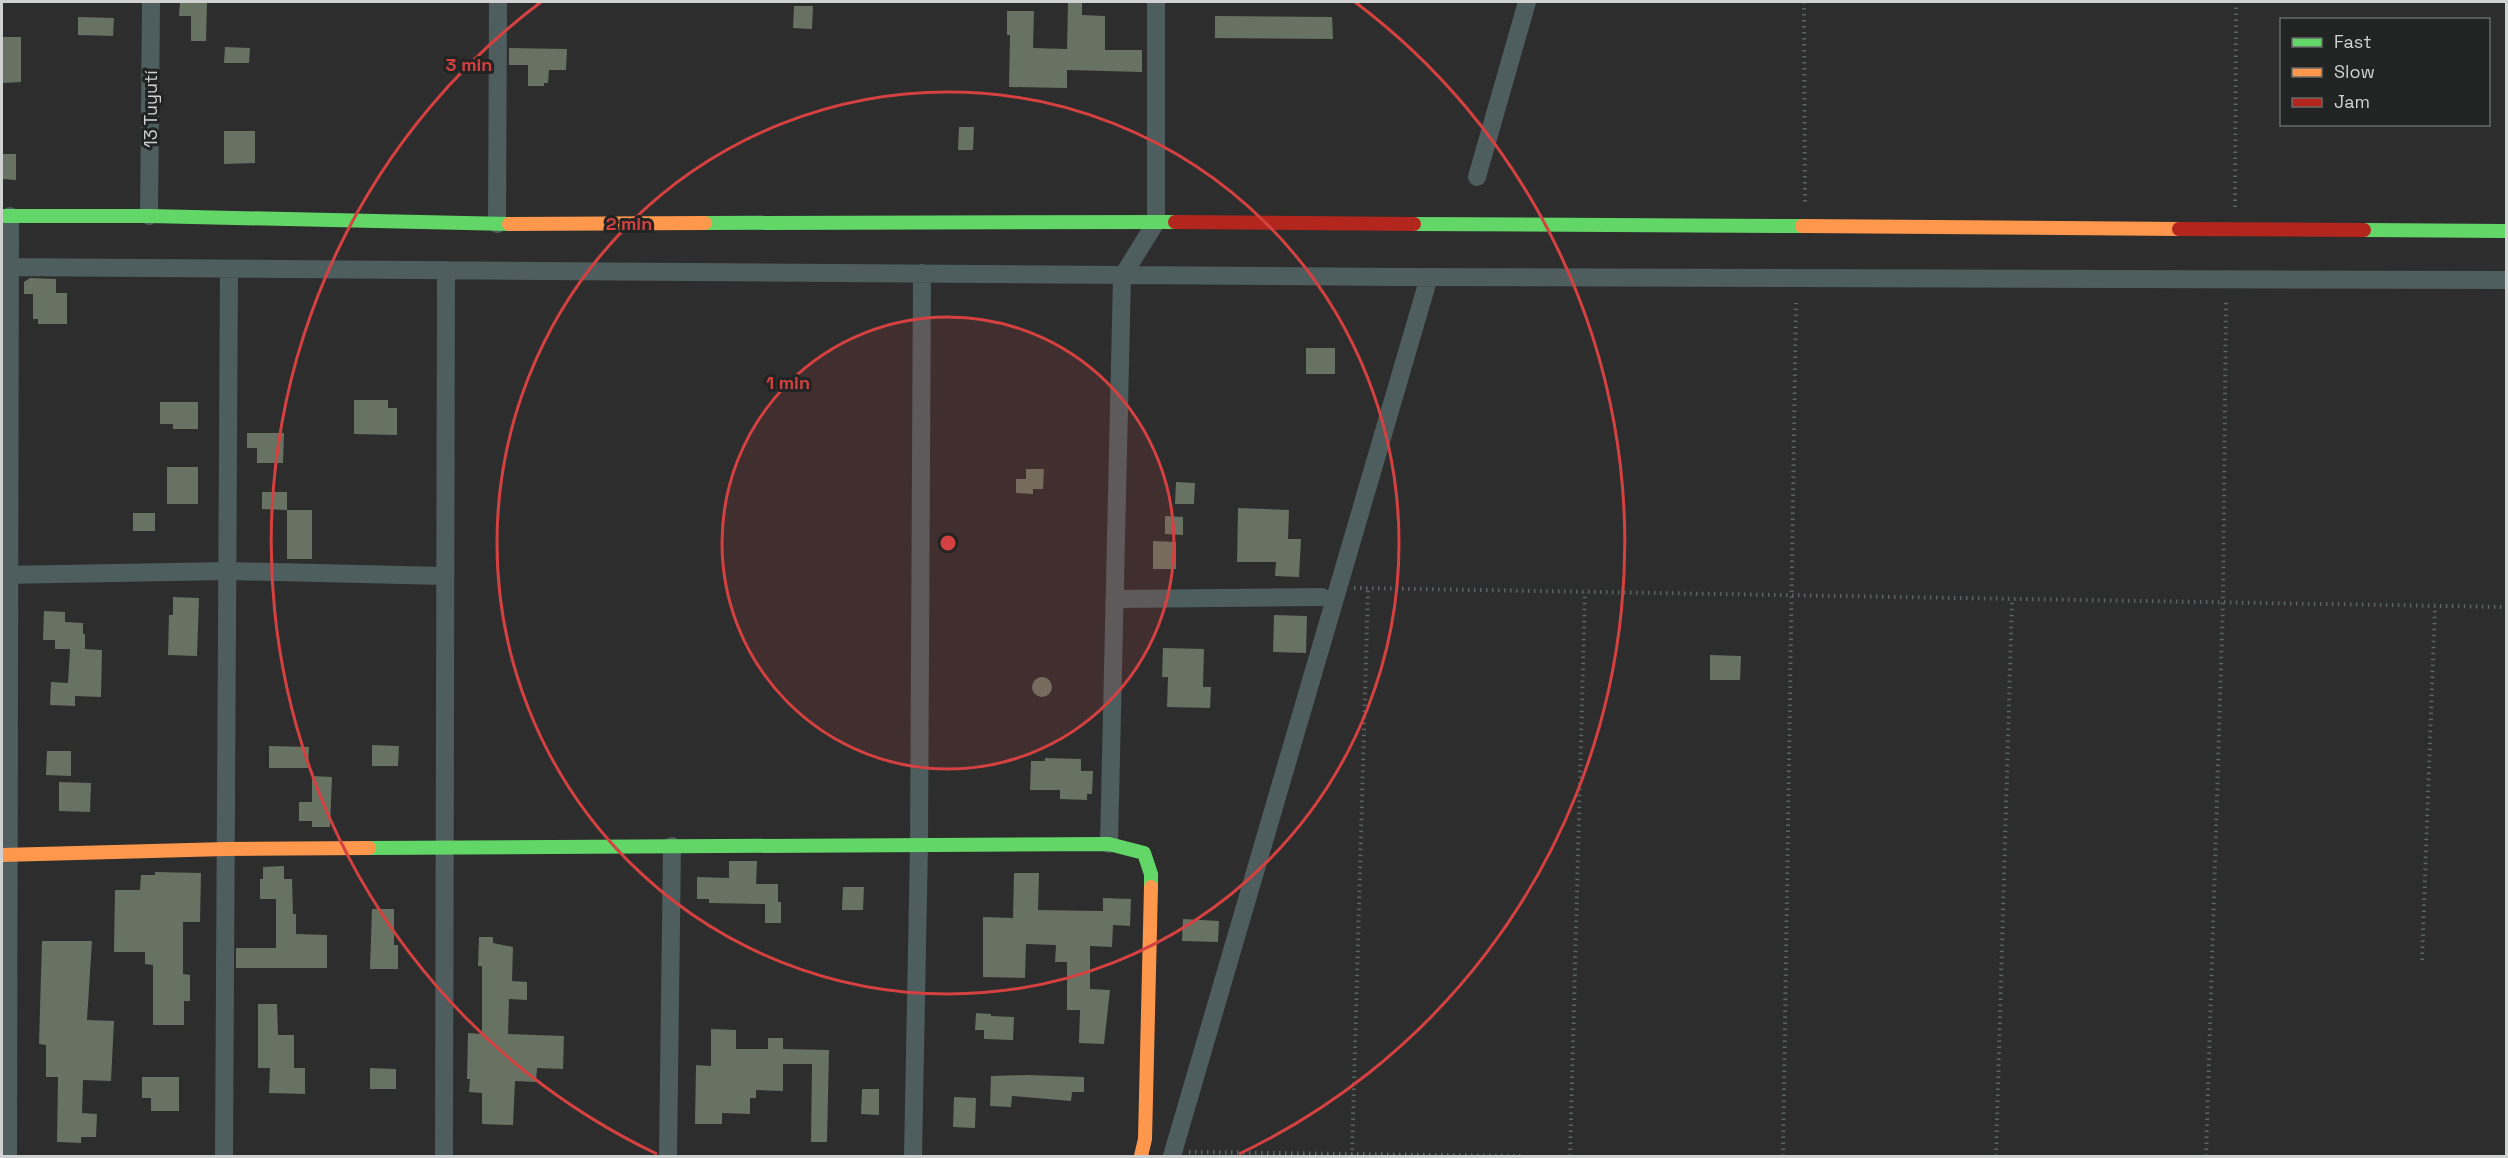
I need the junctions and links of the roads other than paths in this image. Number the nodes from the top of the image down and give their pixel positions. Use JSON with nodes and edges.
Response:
{"nodes":[{"id":1,"x":151,"y":2,"type":"edge"},
{"id":2,"x":498,"y":2,"type":"edge"},
{"id":3,"x":1156,"y":2,"type":"edge"},
{"id":4,"x":1527,"y":2,"type":"edge"},
{"id":5,"x":1477,"y":177,"type":"dead end"},
{"id":6,"x":6,"y":216,"type":"edge"},
{"id":7,"x":149,"y":216,"type":"junction"},
{"id":8,"x":1156,"y":222,"type":"junction"},
{"id":9,"x":497,"y":224,"type":"junction"},
{"id":10,"x":2506,"y":231,"type":"edge"},
{"id":11,"x":6,"y":267,"type":"edge"},
{"id":12,"x":229,"y":269,"type":"junction"},
{"id":13,"x":446,"y":270,"type":"junction"},
{"id":14,"x":922,"y":273,"type":"junction"},
{"id":15,"x":1123,"y":275,"type":"junction"},
{"id":16,"x":2506,"y":280,"type":"edge"},
{"id":17,"x":1427,"y":284,"type":"dead end"},
{"id":18,"x":227,"y":571,"type":"junction"},
{"id":19,"x":5,"y":575,"type":"edge"},
{"id":20,"x":445,"y":576,"type":"junction"},
{"id":21,"x":1322,"y":597,"type":"dead end"},
{"id":22,"x":1114,"y":599,"type":"junction"},
{"id":23,"x":919,"y":844,"type":"junction"},
{"id":24,"x":1109,"y":844,"type":"junction"},
{"id":25,"x":672,"y":846,"type":"junction"},
{"id":26,"x":445,"y":847,"type":"junction"},
{"id":27,"x":226,"y":849,"type":"junction"},
{"id":28,"x":5,"y":855,"type":"edge"},
{"id":29,"x":1173,"y":1154,"type":"edge"},
{"id":30,"x":8,"y":1156,"type":"edge"},
{"id":31,"x":224,"y":1156,"type":"edge"},
{"id":32,"x":444,"y":1156,"type":"edge"},
{"id":33,"x":668,"y":1156,"type":"edge"},
{"id":34,"x":913,"y":1156,"type":"edge"},
{"id":35,"x":1141,"y":1156,"type":"edge"}],
"edges":[{"from":1,"to":7,"type":"street","name":"13 Tuyutí"},
{"from":2,"to":9,"type":"street"},
{"from":3,"to":8,"type":"street"},
{"from":4,"to":5,"type":"street"},
{"from":6,"to":7,"type":"street"},
{"from":6,"to":11,"type":"street"},
{"from":7,"to":9,"type":"street"},
{"from":8,"to":9,"type":"street"},
{"from":8,"to":10,"type":"street"},
{"from":8,"to":15,"type":"street"},
{"from":11,"to":12,"type":"street"},
{"from":11,"to":19,"type":"street"},
{"from":12,"to":13,"type":"street"},
{"from":12,"to":18,"type":"street"},
{"from":13,"to":14,"type":"street"},
{"from":13,"to":20,"type":"street"},
{"from":14,"to":15,"type":"street"},
{"from":14,"to":23,"type":"street"},
{"from":15,"to":16,"type":"street"},
{"from":15,"to":22,"type":"street"},
{"from":17,"to":29,"type":"street"},
{"from":18,"to":19,"type":"street"},
{"from":18,"to":20,"type":"street"},
{"from":18,"to":27,"type":"street"},
{"from":19,"to":28,"type":"street"},
{"from":20,"to":26,"type":"street"},
{"from":21,"to":22,"type":"street"},
{"from":22,"to":24,"type":"street"},
{"from":23,"to":24,"type":"street"},
{"from":23,"to":25,"type":"street"},
{"from":23,"to":34,"type":"street"},
{"from":24,"to":35,"type":"street"},
{"from":25,"to":26,"type":"street"},
{"from":25,"to":33,"type":"street"},
{"from":26,"to":27,"type":"street"},
{"from":26,"to":32,"type":"street"},
{"from":27,"to":28,"type":"street"},
{"from":27,"to":31,"type":"street"},
{"from":28,"to":30,"type":"street"}]}
